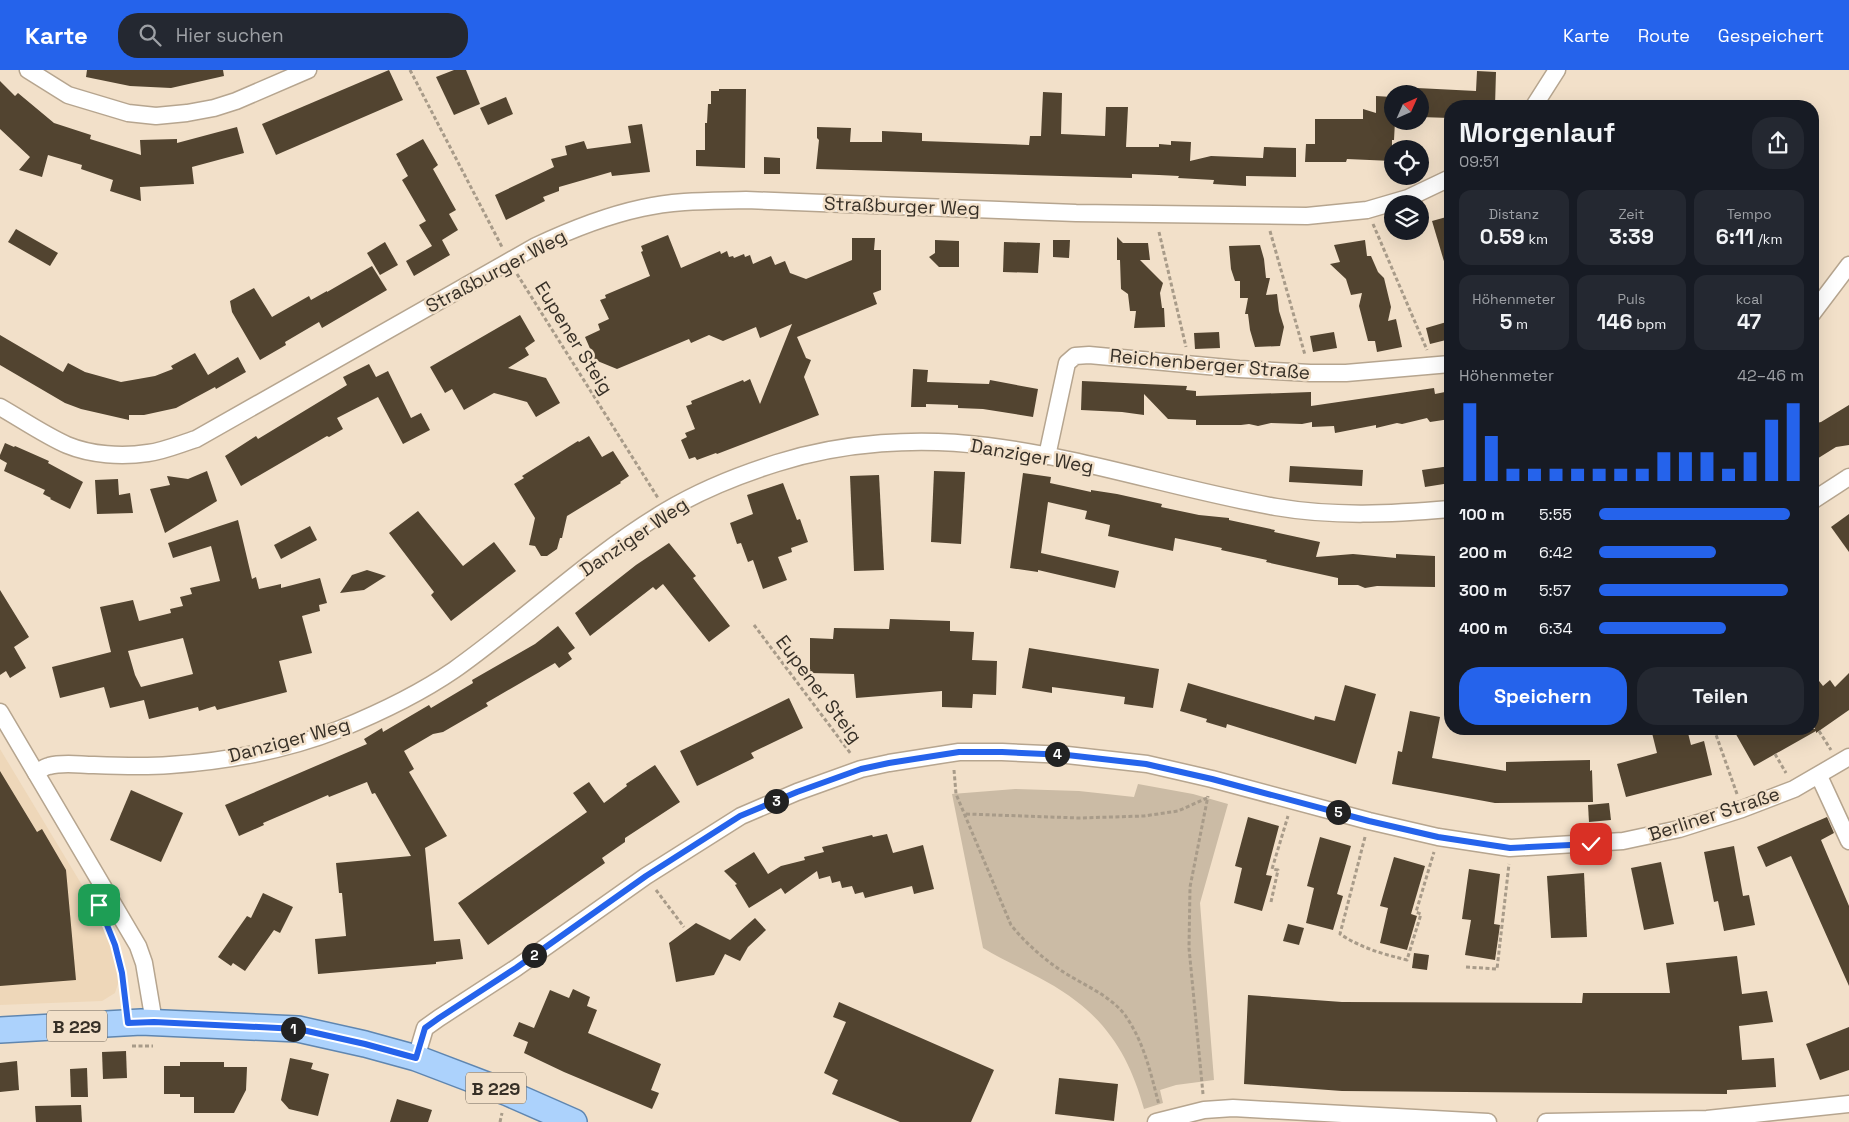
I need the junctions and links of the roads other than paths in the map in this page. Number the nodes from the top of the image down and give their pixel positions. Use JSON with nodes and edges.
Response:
{"nodes":[{"id":1,"x":28,"y":70,"type":"edge"},
{"id":2,"x":308,"y":70,"type":"edge"},
{"id":3,"x":1557,"y":70,"type":"edge"},
{"id":4,"x":1539,"y":100,"type":"edge"},
{"id":5,"x":1444,"y":181,"type":"edge"},
{"id":6,"x":1849,"y":265,"type":"edge"},
{"id":7,"x":1819,"y":305,"type":"edge"},
{"id":8,"x":1442,"y":365,"type":"edge"},
{"id":9,"x":0,"y":407,"type":"edge"},
{"id":10,"x":1047,"y":456,"type":"junction"},
{"id":11,"x":1849,"y":477,"type":"edge"},
{"id":12,"x":1819,"y":496,"type":"edge"},
{"id":13,"x":1444,"y":509,"type":"edge"},
{"id":14,"x":0,"y":712,"type":"edge"},
{"id":15,"x":1849,"y":757,"type":"edge"},
{"id":16,"x":36,"y":773,"type":"junction"},
{"id":17,"x":1818,"y":776,"type":"junction"},
{"id":18,"x":1849,"y":841,"type":"edge"},
{"id":19,"x":154,"y":1022,"type":"junction"},
{"id":20,"x":0,"y":1030,"type":"edge"},
{"id":21,"x":416,"y":1058,"type":"junction"},
{"id":22,"x":1849,"y":1104,"type":"edge"},
{"id":23,"x":574,"y":1122,"type":"edge"},
{"id":24,"x":1156,"y":1122,"type":"edge"},
{"id":25,"x":1488,"y":1122,"type":"edge"},
{"id":26,"x":1546,"y":1122,"type":"edge"}],
"edges":[{"from":1,"to":2,"type":"street"},
{"from":3,"to":4,"type":"street"},
{"from":5,"to":9,"type":"street","name":"Straßburger Weg"},
{"from":6,"to":7,"type":"street"},
{"from":8,"to":10,"type":"street","name":"Reichenberger Straße"},
{"from":10,"to":13,"type":"street","name":"Danziger Weg"},
{"from":10,"to":16,"type":"street","name":"Danziger Weg"},
{"from":11,"to":12,"type":"street"},
{"from":14,"to":16,"type":"street"},
{"from":15,"to":17,"type":"street","name":"Berliner Straße"},
{"from":16,"to":19,"type":"street"},
{"from":17,"to":18,"type":"street"},
{"from":17,"to":21,"type":"street","name":"Berliner Straße"},
{"from":19,"to":20,"type":"main road","number":"B 229"},
{"from":19,"to":21,"type":"main road","number":"B 229"},
{"from":21,"to":23,"type":"main road","number":"B 229"},
{"from":22,"to":26,"type":"street"},
{"from":24,"to":25,"type":"street"}]}
